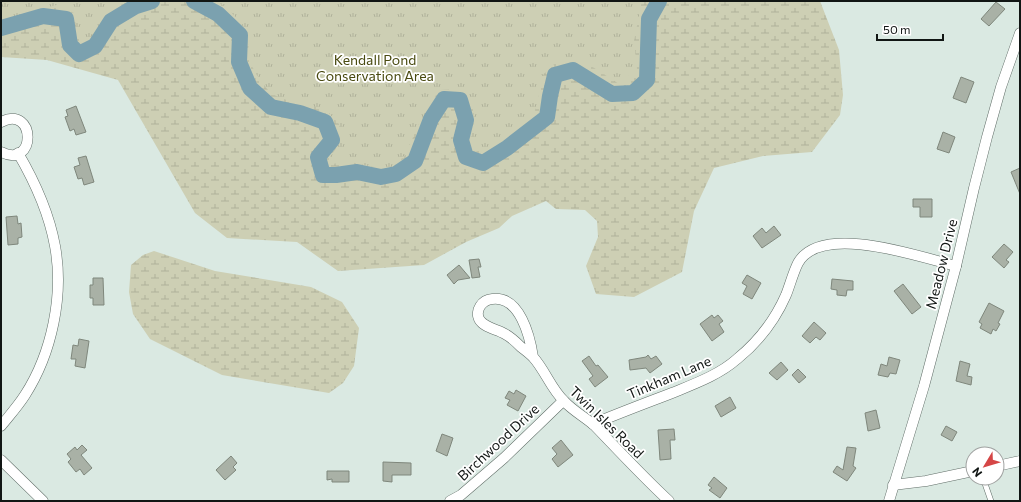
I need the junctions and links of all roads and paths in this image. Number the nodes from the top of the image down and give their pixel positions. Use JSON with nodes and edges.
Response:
{"nodes":[{"id":1,"x":1020,"y":33,"type":"edge"},
{"id":2,"x":1,"y":122,"type":"edge"},
{"id":3,"x":1,"y":152,"type":"edge"},
{"id":4,"x":18,"y":153,"type":"junction"},
{"id":5,"x":956,"y":266,"type":"junction"},
{"id":6,"x":533,"y":357,"type":"junction"},
{"id":7,"x":563,"y":401,"type":"junction"},
{"id":8,"x":593,"y":424,"type":"junction"},
{"id":9,"x":1,"y":426,"type":"edge"},
{"id":10,"x":1,"y":460,"type":"edge"},
{"id":11,"x":1020,"y":461,"type":"edge"},
{"id":12,"x":1005,"y":464,"type":"edge"},
{"id":13,"x":965,"y":473,"type":"edge"},
{"id":14,"x":893,"y":485,"type":"junction"},
{"id":15,"x":986,"y":486,"type":"edge"},
{"id":16,"x":43,"y":501,"type":"edge"},
{"id":17,"x":450,"y":501,"type":"edge"},
{"id":18,"x":669,"y":501,"type":"edge"},
{"id":19,"x":889,"y":501,"type":"edge"},
{"id":20,"x":991,"y":501,"type":"edge"}],
"edges":[{"from":1,"to":5,"type":"street","name":"Meadow Drive"},
{"from":2,"to":4,"type":"street"},
{"from":3,"to":4,"type":"street"},
{"from":4,"to":9,"type":"street"},
{"from":5,"to":8,"type":"street","name":"Tinkham Lane"},
{"from":5,"to":14,"type":"street","name":"Meadow Drive"},
{"from":6,"to":6,"type":"street","name":"Twin Isles Road"},
{"from":6,"to":7,"type":"street","name":"Twin Isles Road"},
{"from":7,"to":8,"type":"street","name":"Twin Isles Road"},
{"from":7,"to":17,"type":"street","name":"Birchwood Drive"},
{"from":8,"to":18,"type":"street","name":"Twin Isles Road"},
{"from":10,"to":16,"type":"street"},
{"from":11,"to":12,"type":"street"},
{"from":13,"to":14,"type":"street"},
{"from":14,"to":19,"type":"street","name":"Meadow Drive"},
{"from":15,"to":20,"type":"lane"}]}
